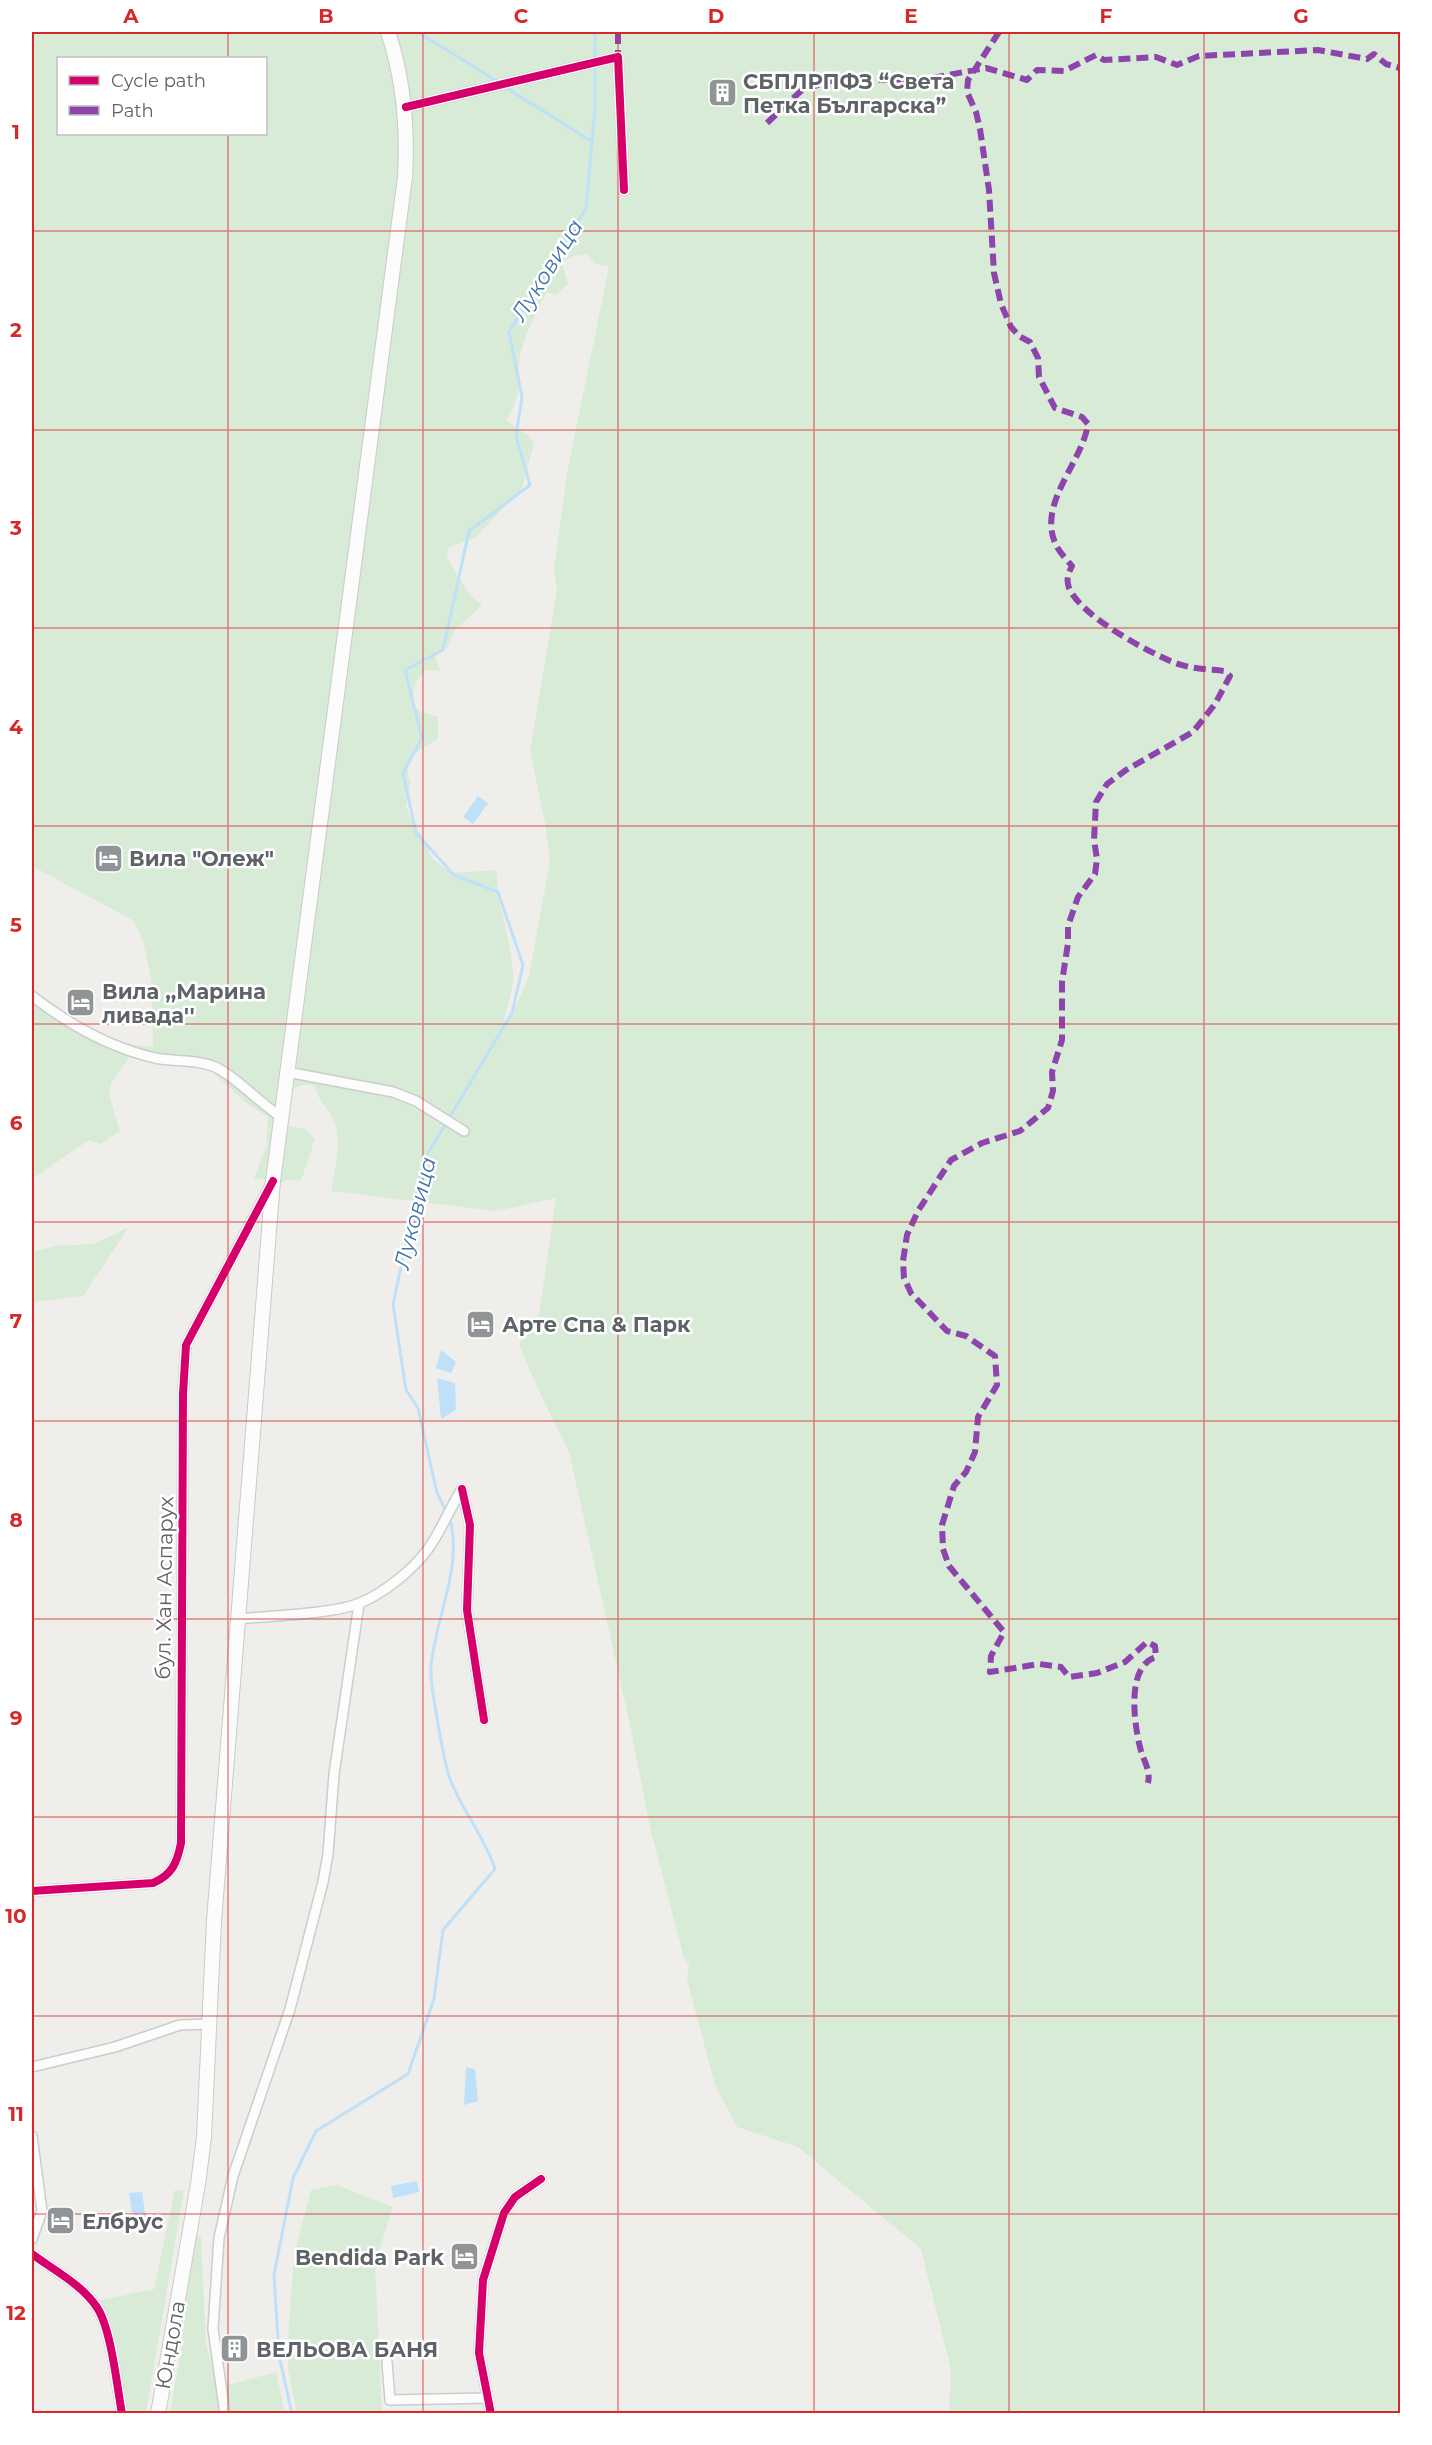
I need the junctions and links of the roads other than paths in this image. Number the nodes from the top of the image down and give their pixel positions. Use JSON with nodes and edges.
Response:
{"nodes":[{"id":1,"x":388,"y":32,"type":"edge"},
{"id":2,"x":406,"y":107,"type":"junction"},
{"id":3,"x":624,"y":190,"type":"dead end"},
{"id":4,"x":32,"y":996,"type":"edge"},
{"id":5,"x":287,"y":1072,"type":"junction"},
{"id":6,"x":281,"y":1117,"type":"junction"},
{"id":7,"x":459,"y":1128,"type":"dead end"},
{"id":8,"x":273,"y":1181,"type":"junction"},
{"id":9,"x":358,"y":1604,"type":"junction"},
{"id":10,"x":237,"y":1619,"type":"junction"},
{"id":11,"x":484,"y":1720,"type":"dead end"},
{"id":12,"x":32,"y":1892,"type":"edge"},
{"id":13,"x":209,"y":2024,"type":"junction"},
{"id":14,"x":32,"y":2067,"type":"edge"},
{"id":15,"x":32,"y":2136,"type":"edge"},
{"id":16,"x":542,"y":2179,"type":"dead end"},
{"id":17,"x":32,"y":2239,"type":"edge"},
{"id":18,"x":32,"y":2254,"type":"edge"},
{"id":19,"x":387,"y":2362,"type":"dead end"},
{"id":20,"x":487,"y":2398,"type":"junction"},
{"id":21,"x":122,"y":2414,"type":"edge"},
{"id":22,"x":158,"y":2414,"type":"edge"},
{"id":23,"x":225,"y":2414,"type":"edge"},
{"id":24,"x":490,"y":2414,"type":"edge"}],
"edges":[{"from":1,"to":2,"type":"main road","name":"Юндола"},
{"from":2,"to":3,"type":"street"},
{"from":2,"to":5,"type":"main road","name":"Юндола"},
{"from":4,"to":6,"type":"street"},
{"from":5,"to":6,"type":"main road","name":"Юндола"},
{"from":5,"to":7,"type":"street"},
{"from":6,"to":8,"type":"main road","name":"Юндола"},
{"from":8,"to":10,"type":"main road","name":"Юндола"},
{"from":8,"to":12,"type":"street","name":"бул. Хан Аспарух"},
{"from":9,"to":10,"type":"street"},
{"from":9,"to":11,"type":"street"},
{"from":9,"to":23,"type":"street"},
{"from":10,"to":13,"type":"main road","name":"Юндола"},
{"from":13,"to":14,"type":"street"},
{"from":13,"to":22,"type":"main road","name":"Юндола"},
{"from":15,"to":17,"type":"street"},
{"from":16,"to":20,"type":"street"},
{"from":18,"to":21,"type":"street"},
{"from":19,"to":20,"type":"street"},
{"from":20,"to":24,"type":"street"}]}
